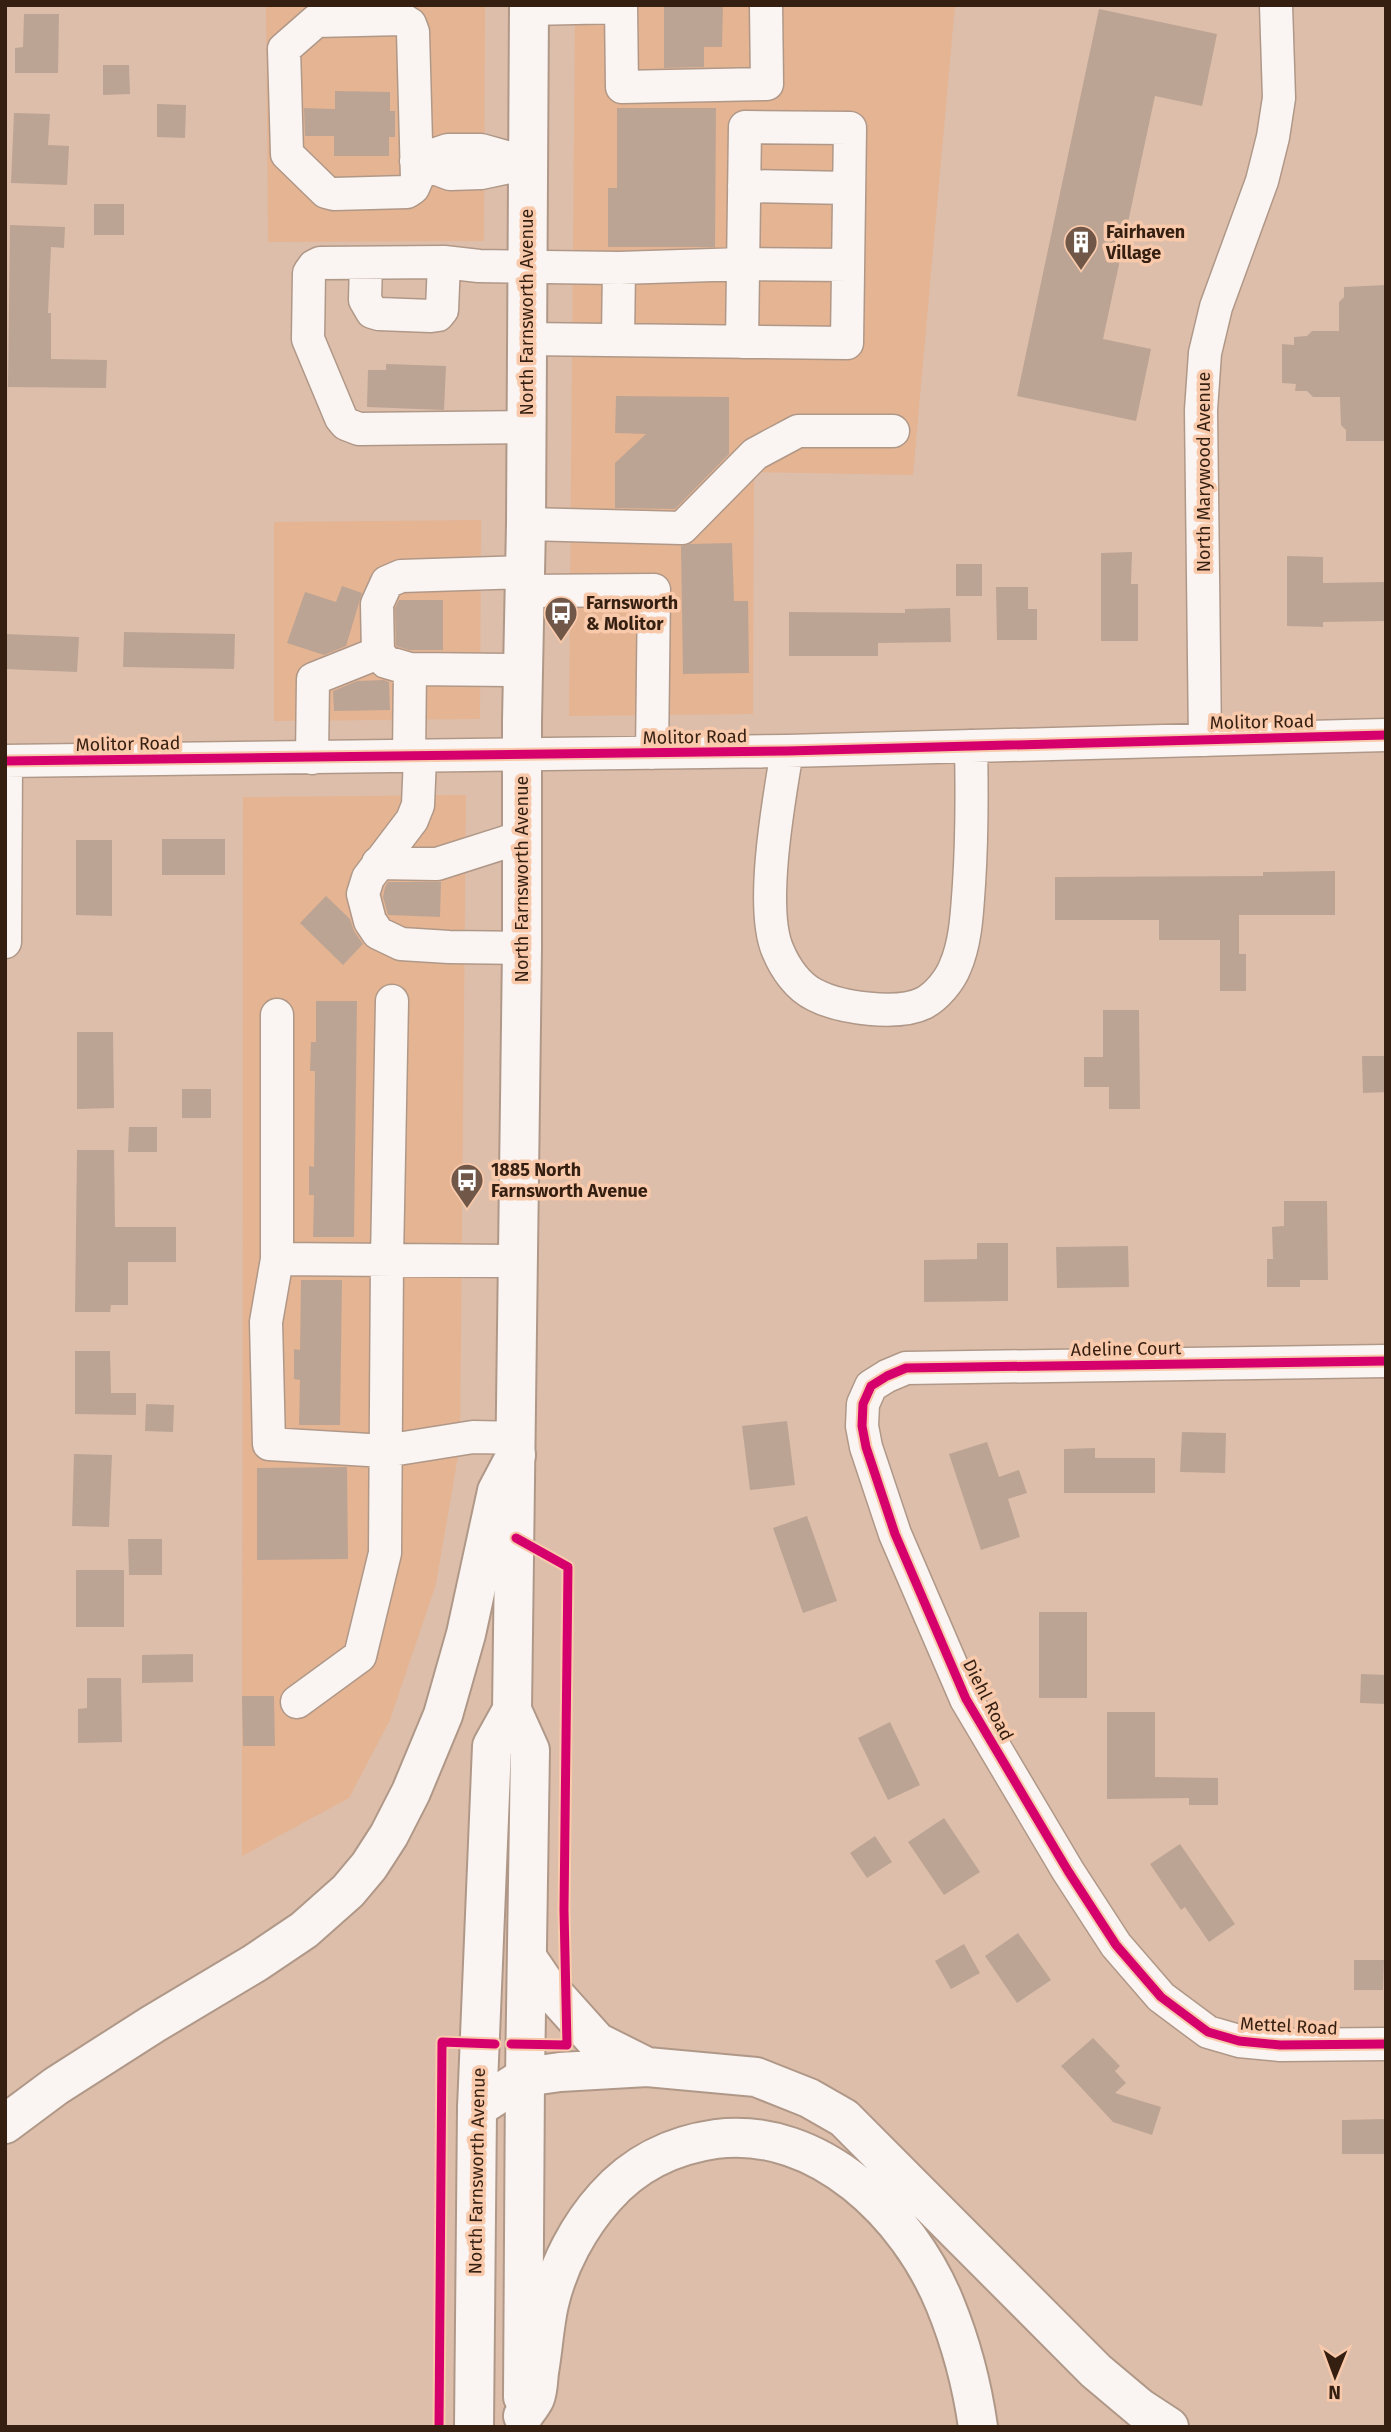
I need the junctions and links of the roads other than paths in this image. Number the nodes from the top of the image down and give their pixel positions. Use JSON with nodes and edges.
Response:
{"nodes":[{"id":1,"x":765,"y":5,"type":"edge"},
{"id":2,"x":1276,"y":5,"type":"edge"},
{"id":3,"x":621,"y":6,"type":"edge"},
{"id":4,"x":529,"y":7,"type":"edge"},
{"id":5,"x":416,"y":161,"type":"junction"},
{"id":6,"x":528,"y":163,"type":"junction"},
{"id":7,"x":744,"y":186,"type":"junction"},
{"id":8,"x":849,"y":188,"type":"junction"},
{"id":9,"x":444,"y":262,"type":"junction"},
{"id":10,"x":366,"y":263,"type":"junction"},
{"id":11,"x":743,"y":264,"type":"junction"},
{"id":12,"x":848,"y":265,"type":"junction"},
{"id":13,"x":528,"y":266,"type":"junction"},
{"id":14,"x":619,"y":268,"type":"junction"},
{"id":15,"x":527,"y":339,"type":"junction"},
{"id":16,"x":618,"y":340,"type":"junction"},
{"id":17,"x":742,"y":342,"type":"junction"},
{"id":18,"x":527,"y":427,"type":"junction"},
{"id":19,"x":893,"y":431,"type":"dead end"},
{"id":20,"x":526,"y":524,"type":"junction"},
{"id":21,"x":525,"y":582,"type":"junction"},
{"id":22,"x":378,"y":653,"type":"junction"},
{"id":23,"x":410,"y":670,"type":"junction"},
{"id":24,"x":523,"y":670,"type":"junction"},
{"id":25,"x":1386,"y":735,"type":"edge"},
{"id":26,"x":1205,"y":740,"type":"junction"},
{"id":27,"x":971,"y":746,"type":"junction"},
{"id":28,"x":787,"y":751,"type":"junction"},
{"id":29,"x":652,"y":753,"type":"junction"},
{"id":30,"x":522,"y":756,"type":"junction"},
{"id":31,"x":414,"y":757,"type":"junction"},
{"id":32,"x":312,"y":758,"type":"junction"},
{"id":33,"x":6,"y":761,"type":"edge"},
{"id":34,"x":522,"y":837,"type":"junction"},
{"id":35,"x":378,"y":863,"type":"junction"},
{"id":36,"x":5,"y":942,"type":"edge"},
{"id":37,"x":522,"y":948,"type":"junction"},
{"id":38,"x":392,"y":1001,"type":"dead end"},
{"id":39,"x":277,"y":1015,"type":"dead end"},
{"id":40,"x":277,"y":1259,"type":"junction"},
{"id":41,"x":387,"y":1259,"type":"junction"},
{"id":42,"x":519,"y":1261,"type":"junction"},
{"id":43,"x":1386,"y":1361,"type":"edge"},
{"id":44,"x":872,"y":1386,"type":"joint"},
{"id":45,"x":516,"y":1446,"type":"junction"},
{"id":46,"x":385,"y":1451,"type":"junction"},
{"id":47,"x":297,"y":1702,"type":"dead end"},
{"id":48,"x":512,"y":1710,"type":"junction"},
{"id":49,"x":528,"y":1959,"type":"junction"},
{"id":50,"x":1161,"y":1997,"type":"joint"},
{"id":51,"x":1386,"y":2045,"type":"edge"},
{"id":52,"x":647,"y":2067,"type":"junction"},
{"id":53,"x":525,"y":2077,"type":"junction"},
{"id":54,"x":477,"y":2108,"type":"junction"},
{"id":55,"x":5,"y":2124,"type":"edge"},
{"id":56,"x":523,"y":2421,"type":"edge"},
{"id":57,"x":474,"y":2427,"type":"edge"},
{"id":58,"x":978,"y":2427,"type":"edge"},
{"id":59,"x":1169,"y":2427,"type":"edge"}],
"edges":[{"from":1,"to":3,"type":"street"},
{"from":2,"to":26,"type":"street","name":"North Marywood Avenue"},
{"from":3,"to":4,"type":"street"},
{"from":4,"to":6,"type":"main road","name":"North Farnsworth Avenue"},
{"from":5,"to":5,"type":"street"},
{"from":5,"to":6,"type":"street"},
{"from":6,"to":13,"type":"main road","name":"North Farnsworth Avenue"},
{"from":7,"to":8,"type":"street"},
{"from":7,"to":8,"type":"street"},
{"from":7,"to":11,"type":"street"},
{"from":8,"to":12,"type":"street"},
{"from":9,"to":10,"type":"street"},
{"from":9,"to":10,"type":"street"},
{"from":9,"to":13,"type":"street"},
{"from":10,"to":18,"type":"street"},
{"from":11,"to":12,"type":"street"},
{"from":11,"to":14,"type":"street"},
{"from":11,"to":17,"type":"street"},
{"from":12,"to":17,"type":"street"},
{"from":13,"to":14,"type":"street"},
{"from":13,"to":15,"type":"main road","name":"North Farnsworth Avenue"},
{"from":14,"to":16,"type":"street"},
{"from":15,"to":16,"type":"street"},
{"from":15,"to":18,"type":"main road","name":"North Farnsworth Avenue"},
{"from":16,"to":17,"type":"street"},
{"from":18,"to":20,"type":"main road","name":"North Farnsworth Avenue"},
{"from":19,"to":20,"type":"street"},
{"from":20,"to":21,"type":"main road","name":"North Farnsworth Avenue"},
{"from":21,"to":22,"type":"street"},
{"from":21,"to":24,"type":"main road","name":"North Farnsworth Avenue"},
{"from":21,"to":29,"type":"street"},
{"from":22,"to":23,"type":"street"},
{"from":22,"to":32,"type":"street"},
{"from":23,"to":24,"type":"street"},
{"from":23,"to":31,"type":"street"},
{"from":24,"to":30,"type":"main road","name":"North Farnsworth Avenue"},
{"from":25,"to":26,"type":"street","name":"Molitor Road"},
{"from":26,"to":27,"type":"street","name":"Molitor Road"},
{"from":27,"to":28,"type":"street","name":"Molitor Road"},
{"from":27,"to":28,"type":"street"},
{"from":28,"to":29,"type":"street","name":"Molitor Road"},
{"from":29,"to":30,"type":"street","name":"Molitor Road"},
{"from":30,"to":31,"type":"street","name":"Molitor Road"},
{"from":30,"to":34,"type":"main road","name":"North Farnsworth Avenue"},
{"from":31,"to":32,"type":"street","name":"Molitor Road"},
{"from":31,"to":35,"type":"street"},
{"from":32,"to":33,"type":"street","name":"Molitor Road"},
{"from":33,"to":36,"type":"street"},
{"from":34,"to":35,"type":"street"},
{"from":34,"to":37,"type":"main road","name":"North Farnsworth Avenue"},
{"from":35,"to":37,"type":"street"},
{"from":37,"to":42,"type":"main road","name":"North Farnsworth Avenue"},
{"from":38,"to":41,"type":"street"},
{"from":39,"to":40,"type":"street"},
{"from":40,"to":41,"type":"street"},
{"from":40,"to":46,"type":"street"},
{"from":41,"to":42,"type":"street"},
{"from":41,"to":46,"type":"street"},
{"from":42,"to":45,"type":"main road","name":"North Farnsworth Avenue"},
{"from":43,"to":44,"type":"street","name":"Adeline Court"},
{"from":44,"to":50,"type":"street","name":"Diehl Road"},
{"from":45,"to":46,"type":"street"},
{"from":45,"to":48,"type":"main road","name":"North Farnsworth Avenue"},
{"from":45,"to":55,"type":"main road"},
{"from":46,"to":47,"type":"street"},
{"from":48,"to":49,"type":"main road","name":"North Farnsworth Avenue"},
{"from":48,"to":54,"type":"main road","name":"North Farnsworth Avenue"},
{"from":49,"to":52,"type":"main road"},
{"from":49,"to":53,"type":"main road","name":"North Farnsworth Avenue"},
{"from":50,"to":51,"type":"street","name":"Mettel Road"},
{"from":52,"to":53,"type":"main road"},
{"from":52,"to":59,"type":"main road"},
{"from":53,"to":54,"type":"main road"},
{"from":53,"to":56,"type":"main road","name":"North Farnsworth Avenue"},
{"from":54,"to":57,"type":"main road","name":"North Farnsworth Avenue"},
{"from":56,"to":58,"type":"main road"}]}
